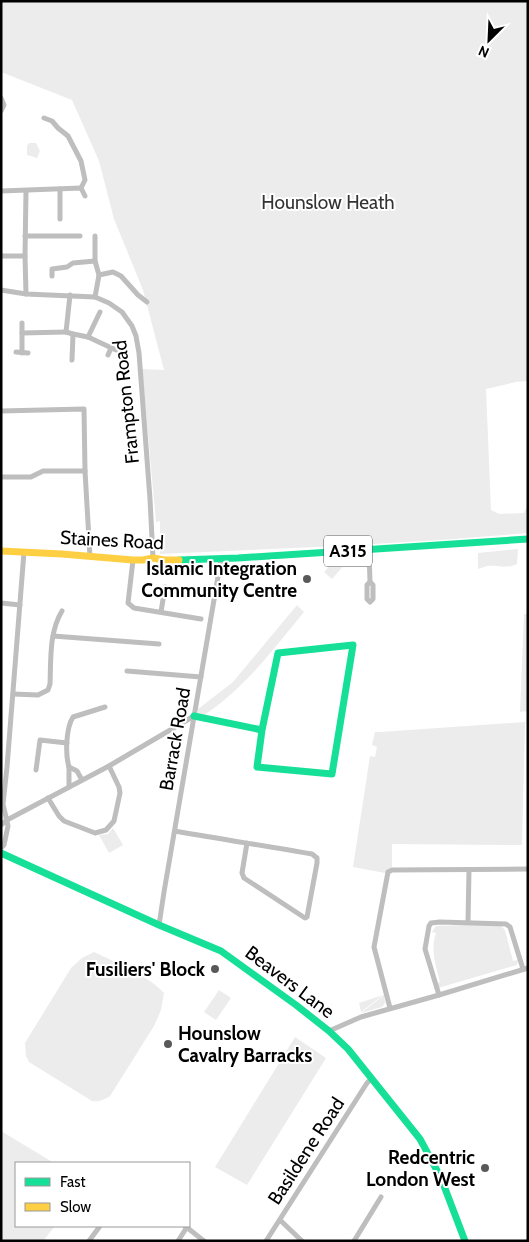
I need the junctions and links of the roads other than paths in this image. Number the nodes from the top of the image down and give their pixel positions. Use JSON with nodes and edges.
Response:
{"nodes":[{"id":1,"x":1,"y":98,"type":"edge"},
{"id":2,"x":1,"y":111,"type":"edge"},
{"id":3,"x":44,"y":118,"type":"dead end"},
{"id":4,"x":80,"y":188,"type":"junction"},
{"id":5,"x":60,"y":190,"type":"junction"},
{"id":6,"x":1,"y":191,"type":"edge"},
{"id":7,"x":26,"y":191,"type":"junction"},
{"id":8,"x":85,"y":196,"type":"dead end"},
{"id":9,"x":60,"y":219,"type":"dead end"},
{"id":10,"x":25,"y":236,"type":"junction"},
{"id":11,"x":80,"y":236,"type":"dead end"},
{"id":12,"x":95,"y":236,"type":"dead end"},
{"id":13,"x":1,"y":256,"type":"edge"},
{"id":14,"x":25,"y":256,"type":"junction"},
{"id":15,"x":95,"y":261,"type":"junction"},
{"id":16,"x":99,"y":275,"type":"junction"},
{"id":17,"x":52,"y":276,"type":"dead end"},
{"id":18,"x":1,"y":290,"type":"edge"},
{"id":19,"x":26,"y":294,"type":"junction"},
{"id":20,"x":70,"y":295,"type":"junction"},
{"id":21,"x":95,"y":297,"type":"junction"},
{"id":22,"x":147,"y":302,"type":"dead end"},
{"id":23,"x":100,"y":312,"type":"dead end"},
{"id":24,"x":22,"y":323,"type":"dead end"},
{"id":25,"x":66,"y":332,"type":"junction"},
{"id":26,"x":22,"y":333,"type":"junction"},
{"id":27,"x":72,"y":334,"type":"junction"},
{"id":28,"x":88,"y":337,"type":"junction"},
{"id":29,"x":22,"y":353,"type":"dead end"},
{"id":30,"x":108,"y":355,"type":"dead end"},
{"id":31,"x":72,"y":360,"type":"dead end"},
{"id":32,"x":1,"y":411,"type":"edge"},
{"id":33,"x":85,"y":471,"type":"junction"},
{"id":34,"x":1,"y":477,"type":"edge"},
{"id":35,"x":528,"y":540,"type":"edge"},
{"id":36,"x":369,"y":550,"type":"junction"},
{"id":37,"x":1,"y":551,"type":"edge"},
{"id":38,"x":24,"y":552,"type":"junction"},
{"id":39,"x":90,"y":557,"type":"junction"},
{"id":40,"x":153,"y":558,"type":"junction"},
{"id":41,"x":221,"y":559,"type":"junction"},
{"id":42,"x":133,"y":560,"type":"junction"},
{"id":43,"x":370,"y":582,"type":"dead end"},
{"id":44,"x":165,"y":587,"type":"dead end"},
{"id":45,"x":1,"y":603,"type":"edge"},
{"id":46,"x":20,"y":605,"type":"junction"},
{"id":47,"x":62,"y":612,"type":"dead end"},
{"id":48,"x":161,"y":612,"type":"junction"},
{"id":49,"x":201,"y":619,"type":"dead end"},
{"id":50,"x":53,"y":636,"type":"junction"},
{"id":51,"x":159,"y":644,"type":"dead end"},
{"id":52,"x":127,"y":671,"type":"dead end"},
{"id":53,"x":201,"y":677,"type":"junction"},
{"id":54,"x":13,"y":694,"type":"junction"},
{"id":55,"x":105,"y":707,"type":"dead end"},
{"id":56,"x":194,"y":716,"type":"junction"},
{"id":57,"x":262,"y":730,"type":"junction"},
{"id":58,"x":67,"y":742,"type":"junction"},
{"id":59,"x":4,"y":766,"type":"edge"},
{"id":60,"x":109,"y":766,"type":"junction"},
{"id":61,"x":69,"y":767,"type":"junction"},
{"id":62,"x":36,"y":770,"type":"dead end"},
{"id":63,"x":82,"y":780,"type":"junction"},
{"id":64,"x":69,"y":787,"type":"junction"},
{"id":65,"x":48,"y":798,"type":"junction"},
{"id":66,"x":7,"y":820,"type":"junction"},
{"id":67,"x":1,"y":825,"type":"edge"},
{"id":68,"x":175,"y":831,"type":"junction"},
{"id":69,"x":247,"y":843,"type":"junction"},
{"id":70,"x":1,"y":848,"type":"edge"},
{"id":71,"x":1,"y":853,"type":"edge"},
{"id":72,"x":528,"y":869,"type":"edge"},
{"id":73,"x":469,"y":870,"type":"junction"},
{"id":74,"x":468,"y":922,"type":"junction"},
{"id":75,"x":159,"y":925,"type":"junction"},
{"id":76,"x":526,"y":969,"type":"edge"},
{"id":77,"x":439,"y":995,"type":"junction"},
{"id":78,"x":390,"y":1008,"type":"junction"},
{"id":79,"x":329,"y":1031,"type":"junction"},
{"id":80,"x":372,"y":1078,"type":"junction"},
{"id":81,"x":381,"y":1197,"type":"dead end"},
{"id":82,"x":280,"y":1220,"type":"junction"},
{"id":83,"x":99,"y":1227,"type":"edge"},
{"id":84,"x":185,"y":1227,"type":"edge"},
{"id":85,"x":187,"y":1227,"type":"edge"},
{"id":86,"x":89,"y":1241,"type":"edge"},
{"id":87,"x":178,"y":1241,"type":"edge"},
{"id":88,"x":204,"y":1241,"type":"edge"},
{"id":89,"x":266,"y":1241,"type":"edge"},
{"id":90,"x":302,"y":1241,"type":"edge"},
{"id":91,"x":354,"y":1241,"type":"edge"},
{"id":92,"x":465,"y":1241,"type":"edge"}],
"edges":[{"from":1,"to":2,"type":"street"},
{"from":3,"to":4,"type":"street"},
{"from":4,"to":5,"type":"street"},
{"from":4,"to":8,"type":"street"},
{"from":5,"to":7,"type":"street"},
{"from":5,"to":9,"type":"street"},
{"from":6,"to":7,"type":"street"},
{"from":7,"to":10,"type":"street"},
{"from":10,"to":11,"type":"street"},
{"from":10,"to":14,"type":"street"},
{"from":12,"to":15,"type":"street"},
{"from":13,"to":14,"type":"street"},
{"from":14,"to":19,"type":"street"},
{"from":15,"to":16,"type":"street"},
{"from":15,"to":17,"type":"street"},
{"from":16,"to":21,"type":"street"},
{"from":16,"to":22,"type":"street"},
{"from":18,"to":19,"type":"street","name":"Frampton Road"},
{"from":19,"to":20,"type":"street","name":"Frampton Road"},
{"from":20,"to":21,"type":"street","name":"Frampton Road"},
{"from":20,"to":25,"type":"street"},
{"from":21,"to":40,"type":"street","name":"Frampton Road"},
{"from":23,"to":28,"type":"street"},
{"from":24,"to":26,"type":"street"},
{"from":25,"to":26,"type":"street"},
{"from":25,"to":27,"type":"street"},
{"from":26,"to":29,"type":"street"},
{"from":27,"to":28,"type":"street"},
{"from":27,"to":31,"type":"street"},
{"from":28,"to":30,"type":"street"},
{"from":32,"to":33,"type":"street"},
{"from":33,"to":34,"type":"street"},
{"from":33,"to":39,"type":"street"},
{"from":35,"to":36,"type":"street","number":"A315"},
{"from":36,"to":41,"type":"street","number":"A315"},
{"from":36,"to":43,"type":"street"},
{"from":37,"to":38,"type":"street","name":"Staines Road","number":"A315"},
{"from":38,"to":39,"type":"street","name":"Staines Road","number":"A315"},
{"from":38,"to":46,"type":"street"},
{"from":39,"to":42,"type":"street","name":"Staines Road","number":"A315"},
{"from":40,"to":41,"type":"street","name":"Staines Road","number":"A315"},
{"from":40,"to":42,"type":"street","name":"Staines Road","number":"A315"},
{"from":41,"to":53,"type":"street","name":"Barrack Road"},
{"from":42,"to":48,"type":"street"},
{"from":44,"to":48,"type":"street"},
{"from":45,"to":46,"type":"street"},
{"from":46,"to":54,"type":"street"},
{"from":47,"to":50,"type":"street"},
{"from":48,"to":49,"type":"street"},
{"from":50,"to":51,"type":"street"},
{"from":50,"to":54,"type":"street"},
{"from":52,"to":53,"type":"street"},
{"from":53,"to":56,"type":"street","name":"Barrack Road"},
{"from":54,"to":59,"type":"street"},
{"from":55,"to":58,"type":"street"},
{"from":56,"to":57,"type":"street"},
{"from":56,"to":60,"type":"street"},
{"from":56,"to":68,"type":"street","name":"Barrack Road"},
{"from":57,"to":57,"type":"street"},
{"from":58,"to":61,"type":"street"},
{"from":58,"to":62,"type":"street"},
{"from":59,"to":66,"type":"street"},
{"from":60,"to":63,"type":"street"},
{"from":60,"to":65,"type":"street"},
{"from":61,"to":63,"type":"street"},
{"from":61,"to":64,"type":"street"},
{"from":63,"to":64,"type":"street"},
{"from":64,"to":65,"type":"street"},
{"from":65,"to":66,"type":"street"},
{"from":66,"to":67,"type":"street"},
{"from":66,"to":70,"type":"street"},
{"from":68,"to":69,"type":"street"},
{"from":68,"to":75,"type":"street","name":"Barrack Road"},
{"from":69,"to":69,"type":"street"},
{"from":71,"to":75,"type":"street","name":"Beavers Lane"},
{"from":72,"to":73,"type":"street"},
{"from":73,"to":74,"type":"street"},
{"from":73,"to":78,"type":"street"},
{"from":74,"to":76,"type":"street"},
{"from":74,"to":77,"type":"street"},
{"from":75,"to":79,"type":"street","name":"Beavers Lane"},
{"from":76,"to":77,"type":"street"},
{"from":77,"to":78,"type":"street"},
{"from":78,"to":79,"type":"street"},
{"from":79,"to":80,"type":"street","name":"Beavers Lane"},
{"from":80,"to":82,"type":"street","name":"Basildene Road"},
{"from":80,"to":92,"type":"street","name":"Beavers Lane"},
{"from":81,"to":91,"type":"street"},
{"from":82,"to":89,"type":"street","name":"Basildene Road"},
{"from":82,"to":90,"type":"street"},
{"from":83,"to":86,"type":"street"},
{"from":84,"to":87,"type":"street"},
{"from":85,"to":88,"type":"street"}]}
